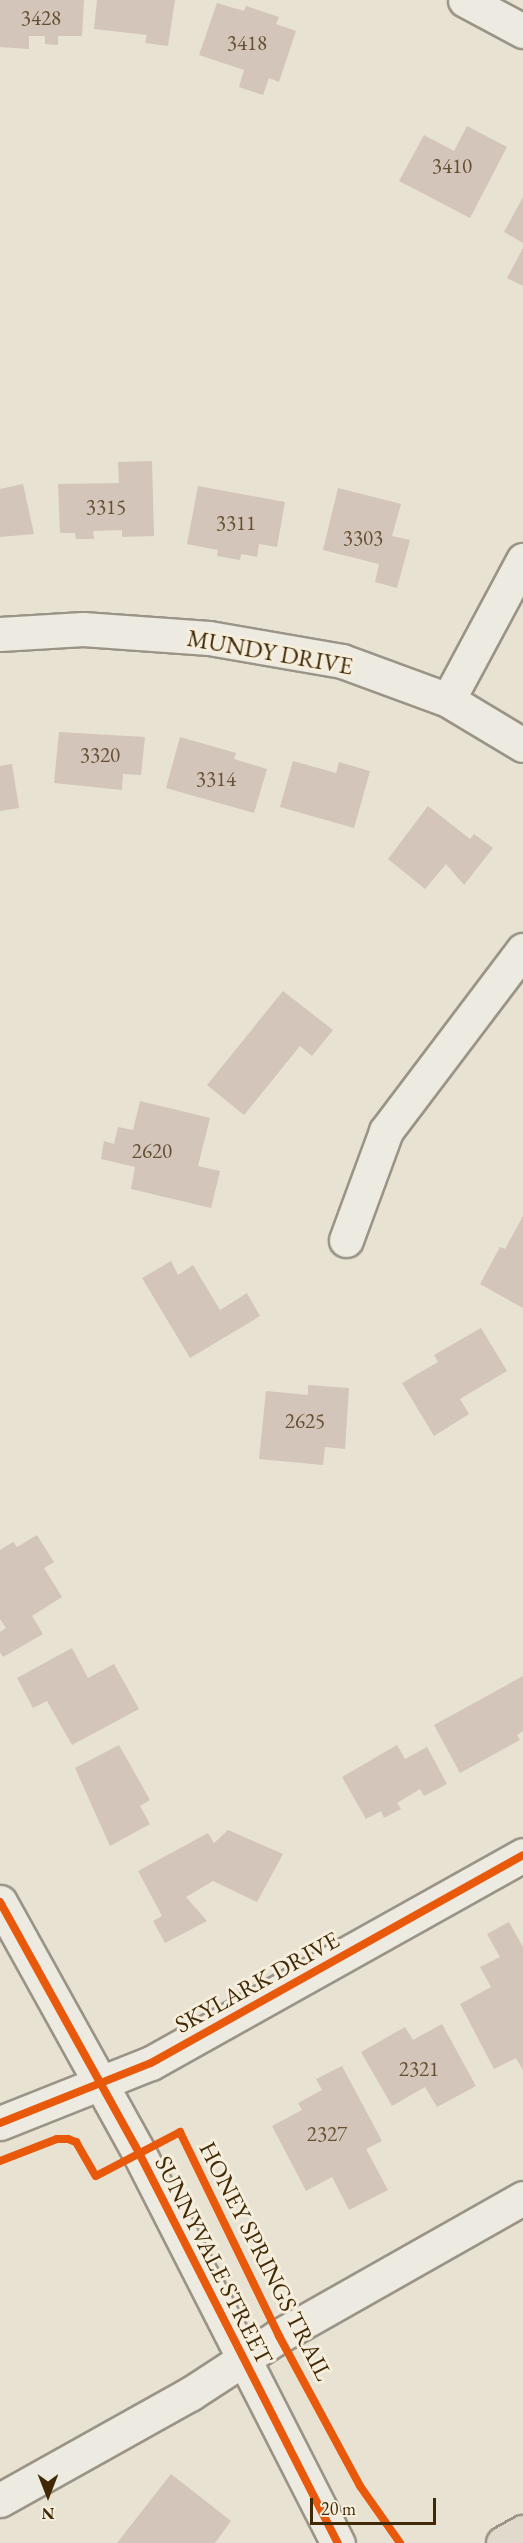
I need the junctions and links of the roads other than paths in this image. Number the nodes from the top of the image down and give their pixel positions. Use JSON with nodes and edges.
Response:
{"nodes":[{"id":1,"x":465,"y":0,"type":"edge"},
{"id":2,"x":523,"y":31,"type":"edge"},
{"id":3,"x":523,"y":560,"type":"edge"},
{"id":4,"x":0,"y":634,"type":"edge"},
{"id":5,"x":448,"y":700,"type":"junction"},
{"id":6,"x":523,"y":745,"type":"edge"},
{"id":7,"x":523,"y":950,"type":"edge"},
{"id":8,"x":346,"y":1240,"type":"dead end"},
{"id":9,"x":523,"y":1855,"type":"edge"},
{"id":10,"x":0,"y":1902,"type":"edge"},
{"id":11,"x":101,"y":2084,"type":"junction"},
{"id":12,"x":0,"y":2123,"type":"edge"},
{"id":13,"x":523,"y":2198,"type":"edge"},
{"id":14,"x":243,"y":2361,"type":"junction"},
{"id":15,"x":0,"y":2500,"type":"edge"},
{"id":16,"x":523,"y":2532,"type":"edge"},
{"id":17,"x":338,"y":2543,"type":"edge"},
{"id":18,"x":503,"y":2543,"type":"edge"}],
"edges":[{"from":1,"to":2,"type":"street"},
{"from":3,"to":5,"type":"street"},
{"from":4,"to":5,"type":"street","name":"MUNDY DRIVE"},
{"from":5,"to":6,"type":"street","name":"MUNDY DRIVE"},
{"from":7,"to":8,"type":"street"},
{"from":9,"to":11,"type":"street","name":"SKYLARK DRIVE"},
{"from":10,"to":11,"type":"street","name":"SUNNYVALE STREET"},
{"from":11,"to":12,"type":"street","name":"SKYLARK DRIVE"},
{"from":11,"to":14,"type":"street","name":"SUNNYVALE STREET"},
{"from":13,"to":14,"type":"street"},
{"from":14,"to":15,"type":"street"},
{"from":14,"to":17,"type":"street","name":"SUNNYVALE STREET"},
{"from":16,"to":18,"type":"main road"}]}
